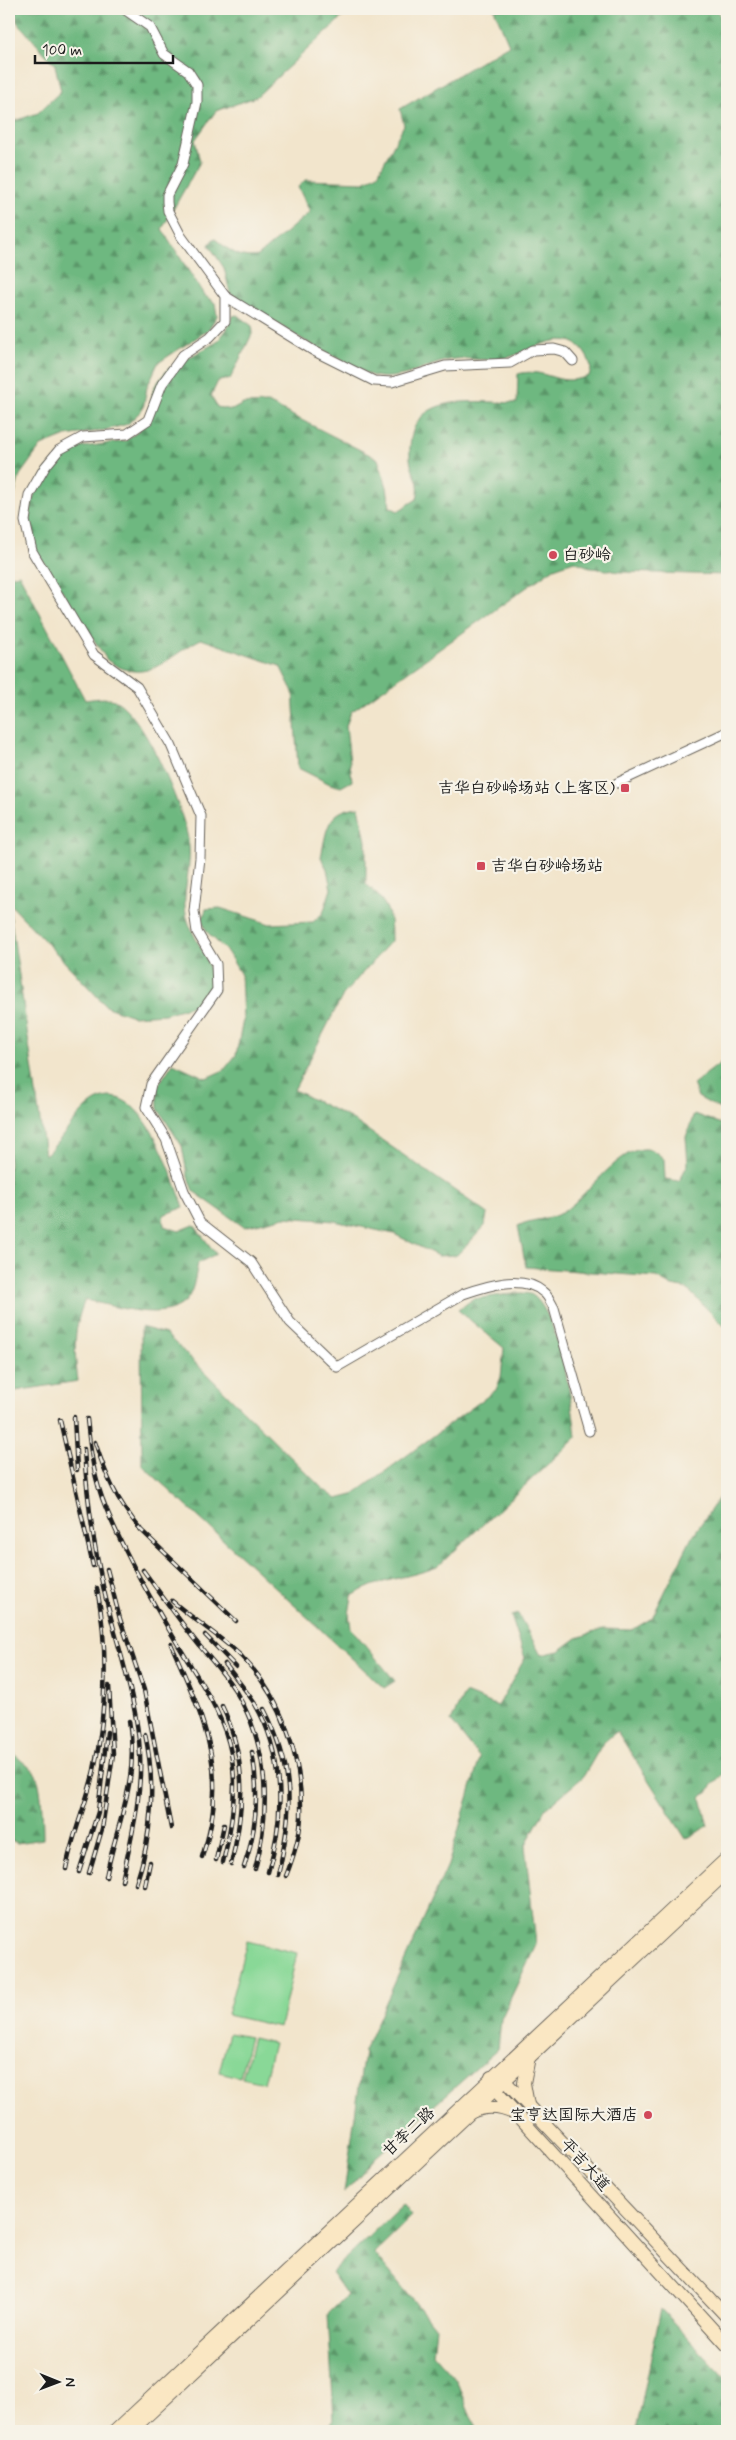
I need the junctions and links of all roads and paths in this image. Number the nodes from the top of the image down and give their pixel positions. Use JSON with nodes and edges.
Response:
{"nodes":[{"id":1,"x":124,"y":9,"type":"edge"},
{"id":2,"x":225,"y":296,"type":"junction"},
{"id":3,"x":573,"y":361,"type":"dead end"},
{"id":4,"x":727,"y":732,"type":"edge"},
{"id":5,"x":617,"y":783,"type":"dead end"},
{"id":6,"x":588,"y":1431,"type":"dead end"},
{"id":7,"x":727,"y":1858,"type":"edge"},
{"id":8,"x":727,"y":1872,"type":"edge"},
{"id":9,"x":530,"y":2056,"type":"junction"},
{"id":10,"x":496,"y":2082,"type":"junction"},
{"id":11,"x":529,"y":2108,"type":"junction"},
{"id":12,"x":468,"y":2114,"type":"junction"},
{"id":13,"x":517,"y":2115,"type":"junction"},
{"id":14,"x":727,"y":2317,"type":"edge"},
{"id":15,"x":727,"y":2345,"type":"edge"},
{"id":16,"x":115,"y":2431,"type":"edge"},
{"id":17,"x":131,"y":2431,"type":"edge"}],
"edges":[{"from":1,"to":2,"type":"street"},
{"from":2,"to":3,"type":"street"},
{"from":2,"to":6,"type":"street"},
{"from":4,"to":5,"type":"street"},
{"from":7,"to":10,"type":"main road","name":"甘李二路"},
{"from":8,"to":9,"type":"main road","name":"甘李二路"},
{"from":9,"to":10,"type":"main road","name":"甘李二路"},
{"from":9,"to":11,"type":"main road"},
{"from":10,"to":11,"type":"main road","name":"平吉大道"},
{"from":10,"to":12,"type":"main road","name":"甘李二路"},
{"from":10,"to":13,"type":"main road","name":"平吉大道"},
{"from":10,"to":16,"type":"main road","name":"甘李二路"},
{"from":11,"to":14,"type":"main road","name":"平吉大道"},
{"from":12,"to":13,"type":"main road"},
{"from":12,"to":17,"type":"main road","name":"甘李二路"},
{"from":13,"to":15,"type":"main road","name":"平吉大道"}]}
